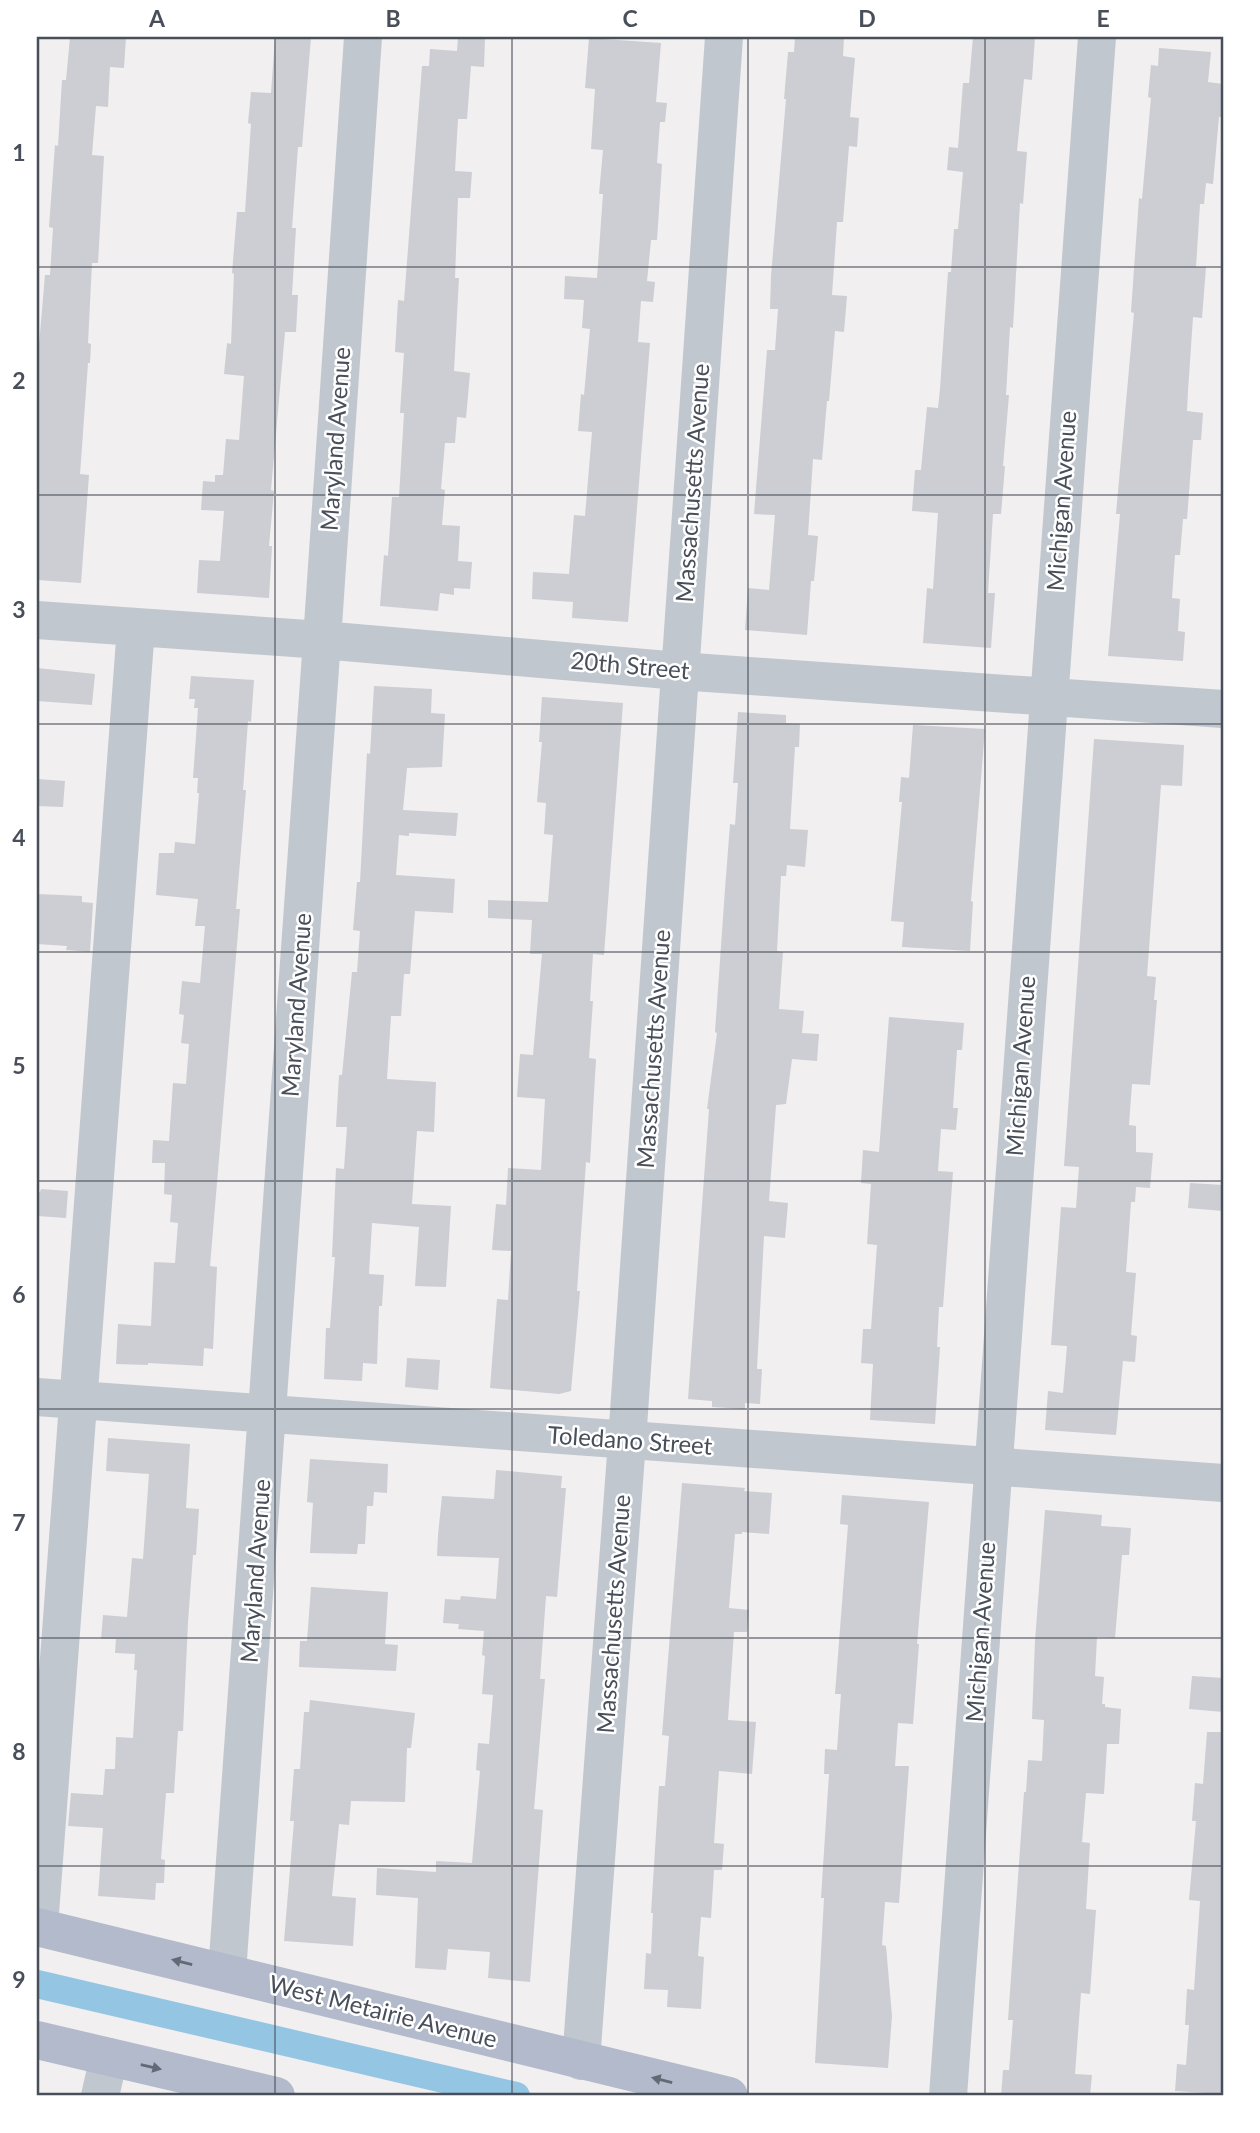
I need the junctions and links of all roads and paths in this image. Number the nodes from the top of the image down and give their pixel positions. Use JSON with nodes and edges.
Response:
{"nodes":[{"id":1,"x":363,"y":37,"type":"edge"},
{"id":2,"x":724,"y":37,"type":"edge"},
{"id":3,"x":1097,"y":37,"type":"edge"},
{"id":4,"x":37,"y":620,"type":"edge"},
{"id":5,"x":136,"y":627,"type":"junction"},
{"id":6,"x":323,"y":640,"type":"junction"},
{"id":7,"x":679,"y":671,"type":"junction"},
{"id":8,"x":1048,"y":696,"type":"junction"},
{"id":9,"x":1223,"y":709,"type":"edge"},
{"id":10,"x":37,"y":1397,"type":"edge"},
{"id":11,"x":79,"y":1400,"type":"junction"},
{"id":12,"x":268,"y":1414,"type":"junction"},
{"id":13,"x":627,"y":1441,"type":"junction"},
{"id":14,"x":993,"y":1468,"type":"junction"},
{"id":15,"x":1223,"y":1483,"type":"edge"},
{"id":16,"x":38,"y":1927,"type":"edge"},
{"id":17,"x":227,"y":1973,"type":"junction"},
{"id":18,"x":37,"y":2040,"type":"edge"},
{"id":19,"x":109,"y":2057,"type":"junction"},
{"id":20,"x":581,"y":2061,"type":"junction"},
{"id":21,"x":100,"y":2096,"type":"edge"},
{"id":22,"x":276,"y":2096,"type":"edge"},
{"id":23,"x":729,"y":2096,"type":"edge"},
{"id":24,"x":948,"y":2096,"type":"edge"}],
"edges":[{"from":1,"to":6,"type":"street","name":"Maryland Avenue"},
{"from":2,"to":7,"type":"street","name":"Massachusetts Avenue"},
{"from":3,"to":8,"type":"street","name":"Michigan Avenue"},
{"from":4,"to":5,"type":"street","name":"20th Street"},
{"from":5,"to":6,"type":"street","name":"20th Street"},
{"from":5,"to":11,"type":"street"},
{"from":6,"to":7,"type":"street","name":"20th Street"},
{"from":6,"to":12,"type":"street","name":"Maryland Avenue"},
{"from":7,"to":8,"type":"street","name":"20th Street"},
{"from":7,"to":13,"type":"street","name":"Massachusetts Avenue"},
{"from":8,"to":9,"type":"street","name":"20th Street"},
{"from":8,"to":14,"type":"street","name":"Michigan Avenue"},
{"from":10,"to":11,"type":"street","name":"Toledano Street"},
{"from":11,"to":12,"type":"street","name":"Toledano Street"},
{"from":11,"to":16,"type":"street"},
{"from":12,"to":13,"type":"street","name":"Toledano Street"},
{"from":12,"to":17,"type":"street","name":"Maryland Avenue"},
{"from":13,"to":14,"type":"street","name":"Toledano Street"},
{"from":13,"to":20,"type":"street","name":"Massachusetts Avenue"},
{"from":14,"to":15,"type":"street","name":"Toledano Street"},
{"from":14,"to":24,"type":"street","name":"Michigan Avenue"},
{"from":17,"to":16,"type":"main road","name":"West Metairie Avenue","one_way":true},
{"from":17,"to":20,"type":"main road","name":"West Metairie Avenue"},
{"from":18,"to":19,"type":"main road"},
{"from":19,"to":21,"type":"street"},
{"from":19,"to":22,"type":"main road","one_way":true},
{"from":23,"to":20,"type":"main road","name":"West Metairie Avenue","one_way":true}]}
